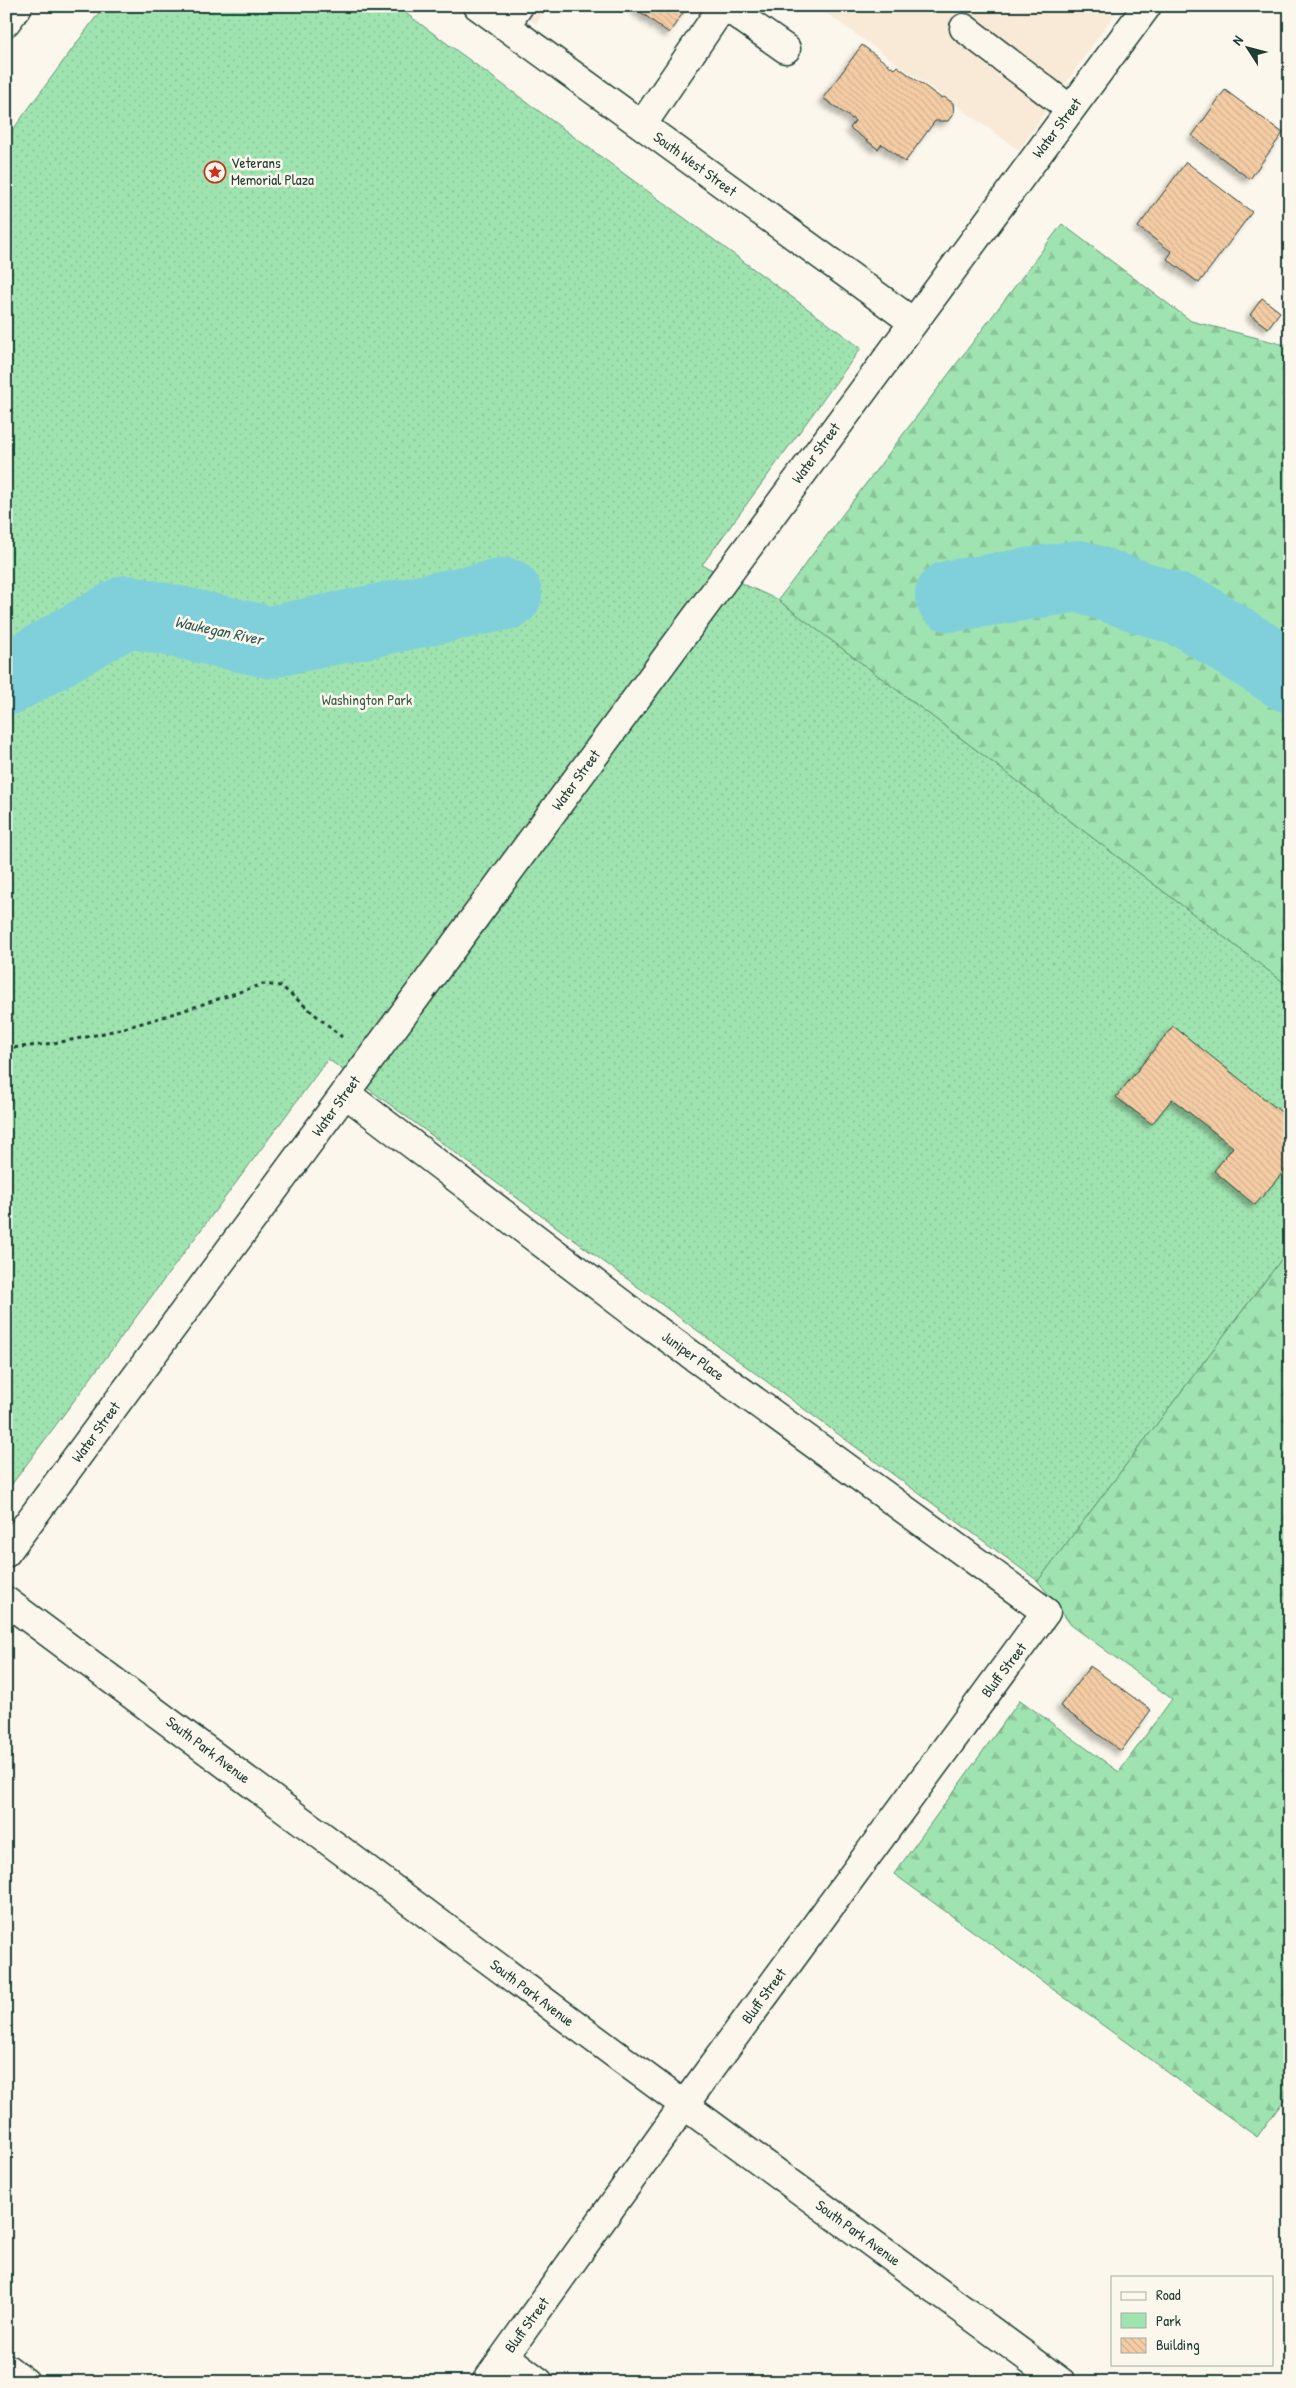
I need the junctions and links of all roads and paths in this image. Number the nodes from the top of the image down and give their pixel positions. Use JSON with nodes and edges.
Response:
{"nodes":[{"id":1,"x":18,"y":6,"type":"edge"},
{"id":2,"x":478,"y":6,"type":"edge"},
{"id":3,"x":724,"y":6,"type":"edge"},
{"id":4,"x":1147,"y":6,"type":"edge"},
{"id":5,"x":512,"y":16,"type":"edge"},
{"id":6,"x":6,"y":22,"type":"edge"},
{"id":7,"x":964,"y":28,"type":"dead end"},
{"id":8,"x":786,"y":49,"type":"dead end"},
{"id":9,"x":1070,"y":109,"type":"junction"},
{"id":10,"x":642,"y":125,"type":"junction"},
{"id":11,"x":913,"y":322,"type":"junction"},
{"id":12,"x":342,"y":1037,"type":"dead end"},
{"id":13,"x":6,"y":1048,"type":"edge"},
{"id":14,"x":345,"y":1094,"type":"junction"},
{"id":15,"x":6,"y":1553,"type":"edge"},
{"id":16,"x":6,"y":1600,"type":"edge"},
{"id":17,"x":1046,"y":1612,"type":"joint"},
{"id":18,"x":684,"y":2105,"type":"junction"},
{"id":19,"x":505,"y":2356,"type":"junction"},
{"id":20,"x":6,"y":2368,"type":"edge"},
{"id":21,"x":25,"y":2382,"type":"edge"},
{"id":22,"x":486,"y":2382,"type":"edge"},
{"id":23,"x":539,"y":2382,"type":"edge"},
{"id":24,"x":1061,"y":2382,"type":"edge"}],
"edges":[{"from":1,"to":6,"type":"street"},
{"from":2,"to":5,"type":"street","name":"South West Street"},
{"from":3,"to":8,"type":"street"},
{"from":3,"to":10,"type":"street"},
{"from":4,"to":9,"type":"street","name":"Water Street"},
{"from":5,"to":10,"type":"street","name":"South West Street"},
{"from":7,"to":9,"type":"street"},
{"from":9,"to":11,"type":"street","name":"Water Street"},
{"from":10,"to":11,"type":"street","name":"South West Street"},
{"from":11,"to":14,"type":"street","name":"Water Street"},
{"from":12,"to":13,"type":"path"},
{"from":14,"to":15,"type":"street","name":"Water Street"},
{"from":14,"to":17,"type":"street","name":"Juniper Place"},
{"from":16,"to":18,"type":"street","name":"South Park Avenue"},
{"from":17,"to":18,"type":"street","name":"Bluff Street"},
{"from":18,"to":19,"type":"street","name":"Bluff Street"},
{"from":18,"to":24,"type":"street","name":"South Park Avenue"},
{"from":19,"to":22,"type":"street","name":"Bluff Street"},
{"from":19,"to":23,"type":"street"},
{"from":20,"to":21,"type":"street"}]}
